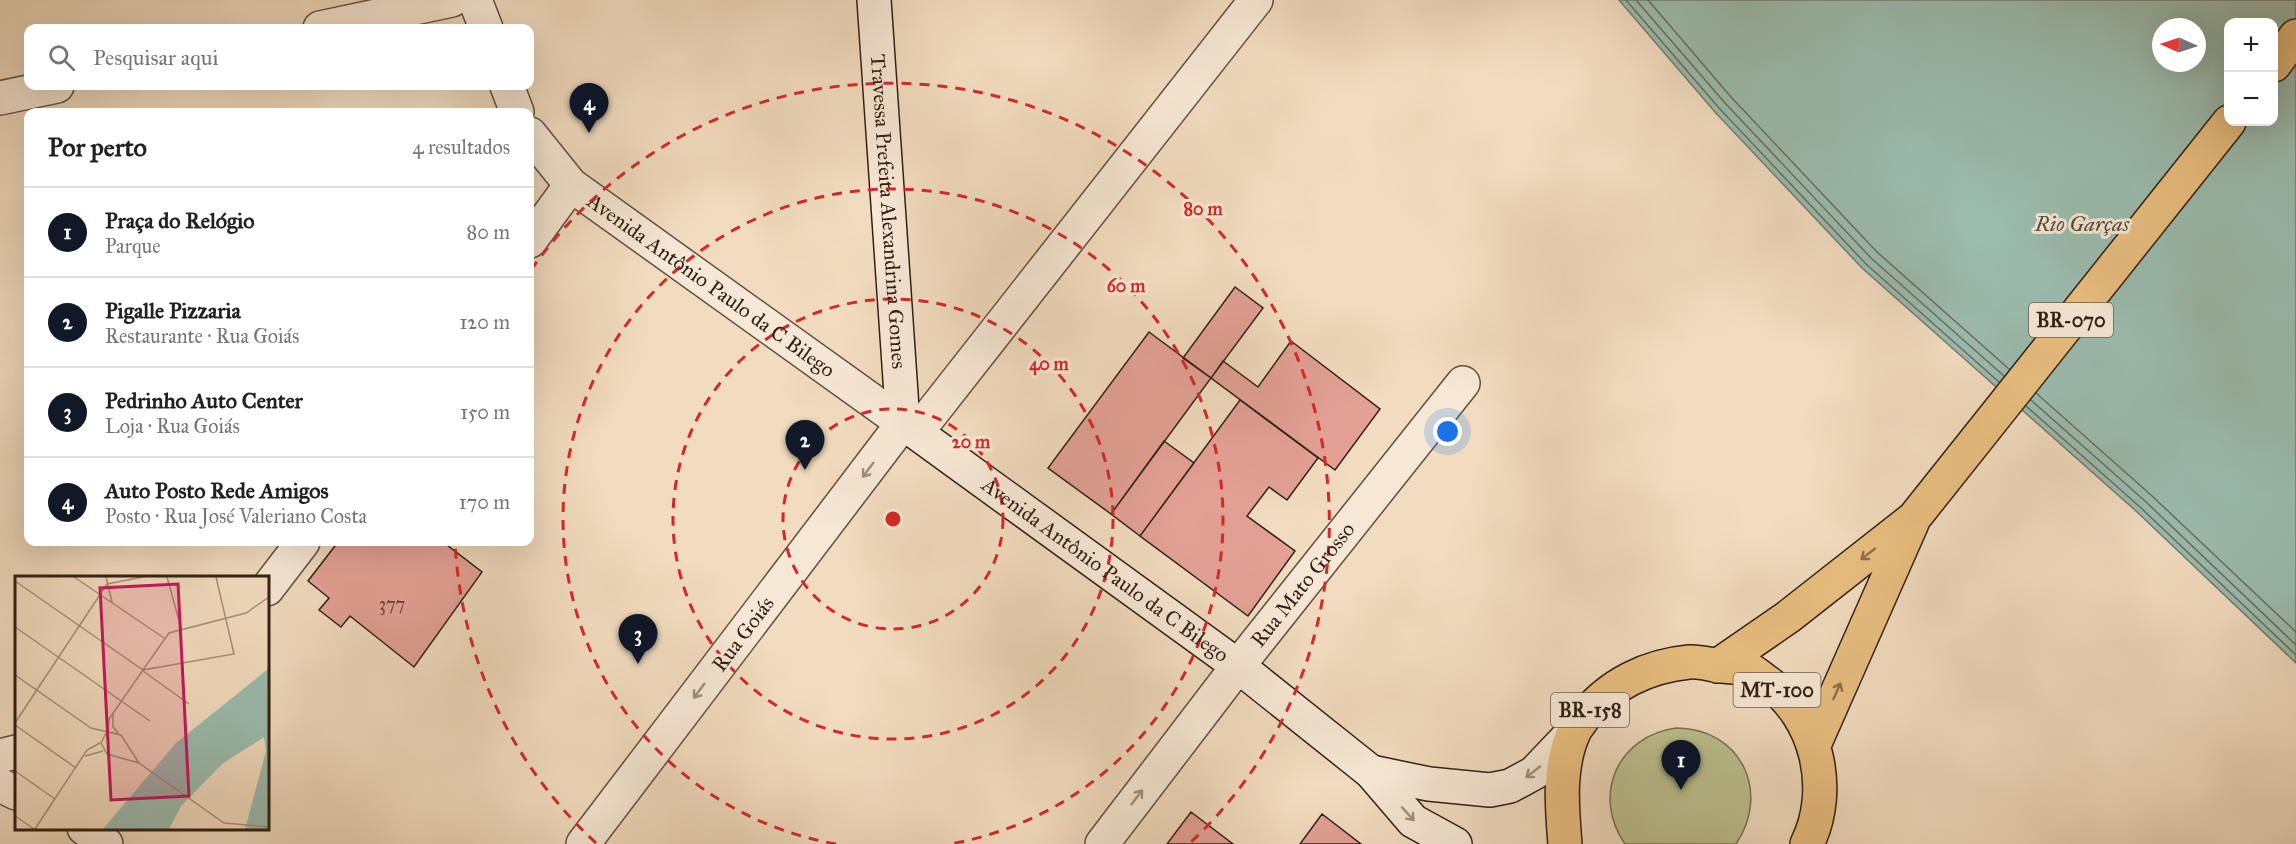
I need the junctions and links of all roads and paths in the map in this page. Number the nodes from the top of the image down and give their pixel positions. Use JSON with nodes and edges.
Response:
{"nodes":[{"id":1,"x":452,"y":0,"type":"edge"},
{"id":2,"x":475,"y":0,"type":"edge"},
{"id":3,"x":873,"y":0,"type":"edge"},
{"id":4,"x":1256,"y":0,"type":"edge"},
{"id":5,"x":339,"y":24,"type":"edge"},
{"id":6,"x":484,"y":24,"type":"edge"},
{"id":7,"x":2296,"y":36,"type":"edge"},
{"id":8,"x":2278,"y":60,"type":"edge"},
{"id":9,"x":38,"y":90,"type":"edge"},
{"id":10,"x":509,"y":90,"type":"edge"},
{"id":11,"x":0,"y":98,"type":"edge"},
{"id":12,"x":515,"y":108,"type":"edge"},
{"id":13,"x":2226,"y":126,"type":"edge"},
{"id":14,"x":534,"y":139,"type":"edge"},
{"id":15,"x":572,"y":185,"type":"junction"},
{"id":16,"x":534,"y":236,"type":"edge"},
{"id":17,"x":1463,"y":383,"type":"dead end"},
{"id":18,"x":910,"y":428,"type":"junction"},
{"id":19,"x":1914,"y":518,"type":"junction"},
{"id":20,"x":300,"y":546,"type":"edge"},
{"id":21,"x":268,"y":588,"type":"edge"},
{"id":22,"x":1238,"y":666,"type":"junction"},
{"id":23,"x":1717,"y":666,"type":"junction"},
{"id":24,"x":1574,"y":731,"type":"junction"},
{"id":25,"x":1814,"y":745,"type":"junction"},
{"id":26,"x":15,"y":752,"type":"edge"},
{"id":27,"x":0,"y":756,"type":"edge"},
{"id":28,"x":1371,"y":772,"type":"junction"},
{"id":29,"x":0,"y":784,"type":"edge"},
{"id":30,"x":15,"y":792,"type":"edge"},
{"id":31,"x":583,"y":844,"type":"edge"},
{"id":32,"x":1102,"y":844,"type":"edge"},
{"id":33,"x":1455,"y":844,"type":"edge"},
{"id":34,"x":1565,"y":844,"type":"edge"},
{"id":35,"x":1807,"y":844,"type":"edge"}],
"edges":[{"from":1,"to":5,"type":"street"},
{"from":2,"to":6,"type":"street"},
{"from":3,"to":18,"type":"street","name":"Travessa Prefeita Alexandrina Gomes"},
{"from":4,"to":18,"type":"street","name":"Rua Goiás"},
{"from":7,"to":8,"type":"highway"},
{"from":9,"to":11,"type":"street"},
{"from":10,"to":12,"type":"street"},
{"from":13,"to":19,"type":"highway","number":"BR-070"},
{"from":14,"to":15,"type":"street","name":"Avenida Antônio Paulo da C Bilego"},
{"from":15,"to":16,"type":"street"},
{"from":15,"to":18,"type":"street","name":"Avenida Antônio Paulo da C Bilego"},
{"from":17,"to":22,"type":"street","name":"Rua Mato Grosso"},
{"from":18,"to":22,"type":"street","name":"Avenida Antônio Paulo da C Bilego"},
{"from":18,"to":31,"type":"street","name":"Rua Goiás","one_way":true},
{"from":19,"to":23,"type":"highway","number":"BR-070","one_way":true},
{"from":25,"to":19,"type":"highway","number":"BR-070","one_way":true},
{"from":20,"to":21,"type":"street"},
{"from":22,"to":28,"type":"street","name":"Avenida Antônio Paulo da C Bilego"},
{"from":32,"to":22,"type":"street","name":"Rua Mato Grosso","one_way":true},
{"from":23,"to":24,"type":"highway","number":"BR-158"},
{"from":23,"to":25,"type":"highway","number":"MT-100"},
{"from":24,"to":28,"type":"street","one_way":true},
{"from":24,"to":34,"type":"highway","number":"BR-158"},
{"from":25,"to":35,"type":"highway"},
{"from":26,"to":27,"type":"street"},
{"from":28,"to":33,"type":"street","name":"Avenida Antônio Paulo da C Bilego","one_way":true},
{"from":29,"to":30,"type":"street"}]}
